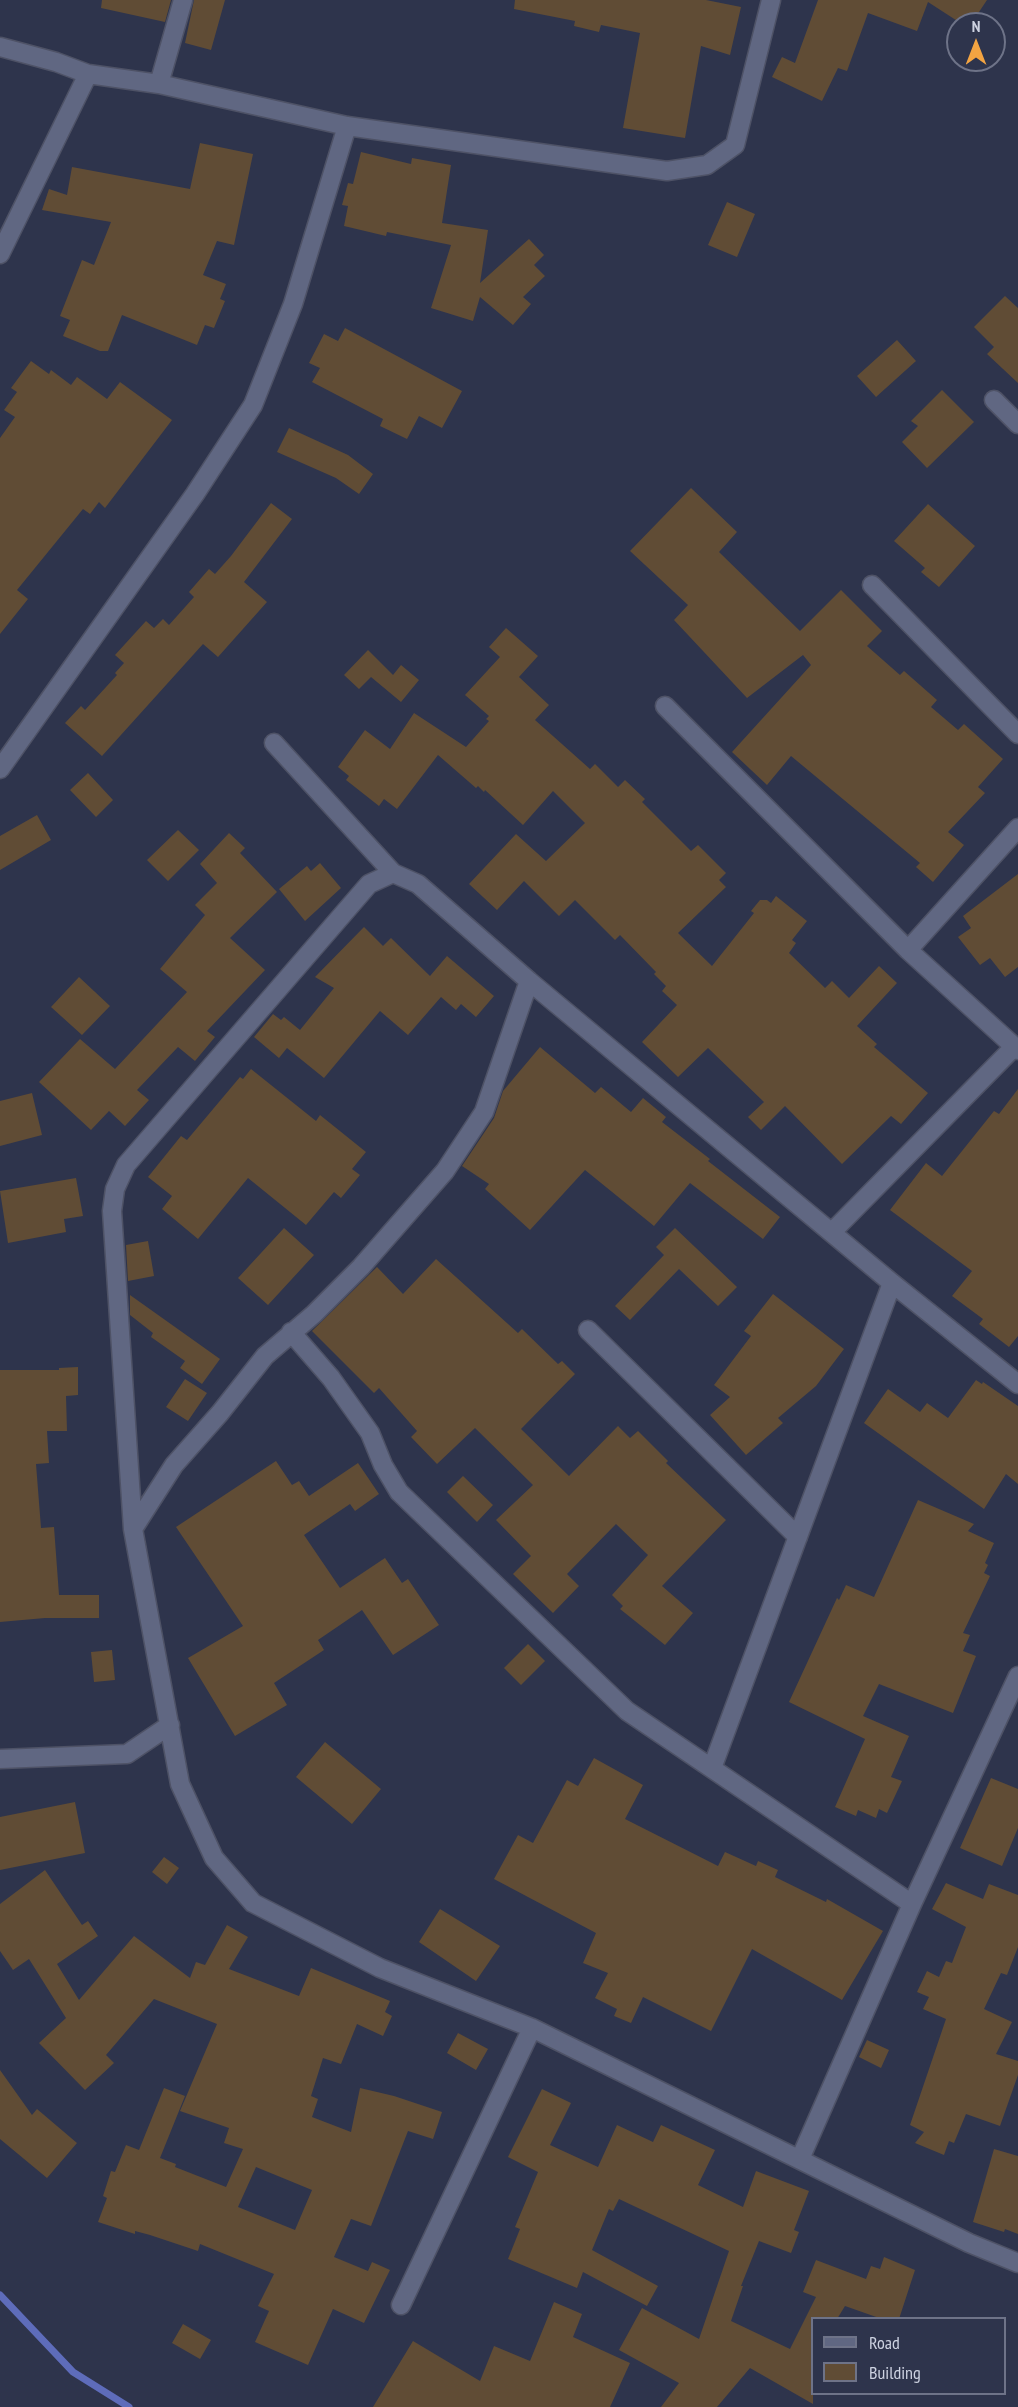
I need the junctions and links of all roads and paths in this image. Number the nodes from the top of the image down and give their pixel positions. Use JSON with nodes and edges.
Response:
{"nodes":[{"id":1,"x":183,"y":0,"type":"edge"},
{"id":2,"x":771,"y":0,"type":"edge"},
{"id":3,"x":0,"y":47,"type":"edge"},
{"id":4,"x":88,"y":74,"type":"junction"},
{"id":5,"x":159,"y":84,"type":"junction"},
{"id":6,"x":347,"y":126,"type":"junction"},
{"id":7,"x":0,"y":254,"type":"edge"},
{"id":8,"x":994,"y":400,"type":"dead end"},
{"id":9,"x":1018,"y":424,"type":"edge"},
{"id":10,"x":872,"y":585,"type":"dead end"},
{"id":11,"x":665,"y":706,"type":"dead end"},
{"id":12,"x":1018,"y":734,"type":"edge"},
{"id":13,"x":273,"y":743,"type":"dead end"},
{"id":14,"x":0,"y":769,"type":"edge"},
{"id":15,"x":1018,"y":828,"type":"edge"},
{"id":16,"x":393,"y":873,"type":"junction"},
{"id":17,"x":908,"y":950,"type":"junction"},
{"id":18,"x":529,"y":981,"type":"junction"},
{"id":19,"x":1016,"y":1049,"type":"edge"},
{"id":20,"x":831,"y":1232,"type":"junction"},
{"id":21,"x":892,"y":1283,"type":"junction"},
{"id":22,"x":588,"y":1330,"type":"dead end"},
{"id":23,"x":291,"y":1332,"type":"junction"},
{"id":24,"x":1018,"y":1384,"type":"edge"},
{"id":25,"x":134,"y":1529,"type":"junction"},
{"id":26,"x":798,"y":1537,"type":"junction"},
{"id":27,"x":1018,"y":1676,"type":"edge"},
{"id":28,"x":170,"y":1725,"type":"junction"},
{"id":29,"x":0,"y":1759,"type":"edge"},
{"id":30,"x":712,"y":1768,"type":"junction"},
{"id":31,"x":912,"y":1904,"type":"junction"},
{"id":32,"x":532,"y":2028,"type":"junction"},
{"id":33,"x":800,"y":2159,"type":"junction"},
{"id":34,"x":1018,"y":2263,"type":"edge"},
{"id":35,"x":401,"y":2305,"type":"dead end"}],
"edges":[{"from":1,"to":5,"type":"street"},
{"from":2,"to":6,"type":"street"},
{"from":3,"to":4,"type":"street"},
{"from":4,"to":5,"type":"street"},
{"from":4,"to":7,"type":"street"},
{"from":5,"to":6,"type":"street"},
{"from":6,"to":14,"type":"street"},
{"from":8,"to":9,"type":"street"},
{"from":10,"to":12,"type":"street"},
{"from":11,"to":17,"type":"street"},
{"from":13,"to":16,"type":"street"},
{"from":15,"to":17,"type":"street"},
{"from":16,"to":18,"type":"street"},
{"from":16,"to":25,"type":"street"},
{"from":17,"to":19,"type":"street"},
{"from":18,"to":20,"type":"street"},
{"from":18,"to":23,"type":"street"},
{"from":19,"to":20,"type":"street"},
{"from":20,"to":21,"type":"street"},
{"from":21,"to":24,"type":"street"},
{"from":21,"to":26,"type":"street"},
{"from":22,"to":26,"type":"street"},
{"from":23,"to":25,"type":"street"},
{"from":23,"to":30,"type":"street"},
{"from":25,"to":28,"type":"street"},
{"from":26,"to":30,"type":"street"},
{"from":27,"to":31,"type":"street"},
{"from":28,"to":29,"type":"street"},
{"from":28,"to":32,"type":"street"},
{"from":30,"to":31,"type":"street"},
{"from":31,"to":33,"type":"street"},
{"from":32,"to":33,"type":"street"},
{"from":32,"to":35,"type":"street"},
{"from":33,"to":34,"type":"street"}]}
